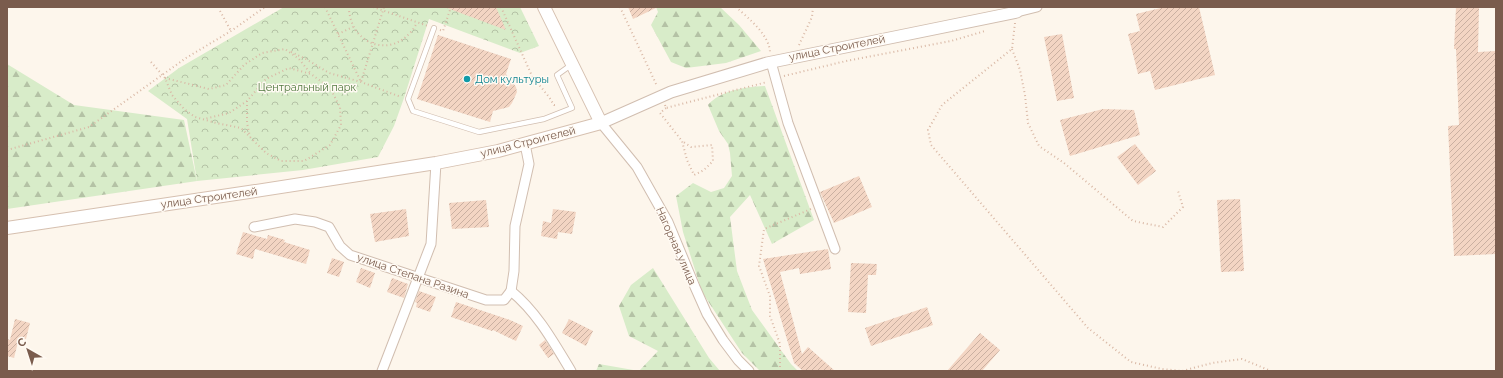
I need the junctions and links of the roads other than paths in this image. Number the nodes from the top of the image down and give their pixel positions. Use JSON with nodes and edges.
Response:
{"nodes":[{"id":1,"x":544,"y":7,"type":"edge"},
{"id":2,"x":1037,"y":7,"type":"edge"},
{"id":3,"x":1016,"y":10,"type":"edge"},
{"id":4,"x":434,"y":28,"type":"road end"},
{"id":5,"x":770,"y":62,"type":"junction"},
{"id":6,"x":572,"y":65,"type":"junction"},
{"id":7,"x":601,"y":123,"type":"junction"},
{"id":8,"x":525,"y":144,"type":"junction"},
{"id":9,"x":436,"y":163,"type":"junction"},
{"id":10,"x":7,"y":228,"type":"edge"},
{"id":11,"x":254,"y":228,"type":"dead end"},
{"id":12,"x":835,"y":249,"type":"dead end"},
{"id":13,"x":418,"y":277,"type":"junction"},
{"id":14,"x":511,"y":291,"type":"junction"},
{"id":15,"x":382,"y":371,"type":"edge"},
{"id":16,"x":572,"y":371,"type":"edge"},
{"id":17,"x":748,"y":371,"type":"edge"}],
"edges":[{"from":1,"to":6,"type":"main road"},
{"from":2,"to":3,"type":"street","name":"улица Строителей"},
{"from":3,"to":5,"type":"street","name":"улица Строителей"},
{"from":4,"to":6,"type":"lane"},
{"from":5,"to":7,"type":"street","name":"улица Строителей"},
{"from":5,"to":12,"type":"street"},
{"from":6,"to":7,"type":"main road"},
{"from":7,"to":8,"type":"main road","name":"улица Строителей"},
{"from":7,"to":17,"type":"street","name":"Нагорная улица"},
{"from":8,"to":9,"type":"main road","name":"улица Строителей"},
{"from":8,"to":14,"type":"street"},
{"from":9,"to":10,"type":"main road","name":"улица Строителей"},
{"from":9,"to":13,"type":"street"},
{"from":11,"to":13,"type":"street","name":"улица Степана Разина"},
{"from":13,"to":14,"type":"street","name":"улица Степана Разина"},
{"from":13,"to":15,"type":"street"},
{"from":14,"to":16,"type":"street"}]}
